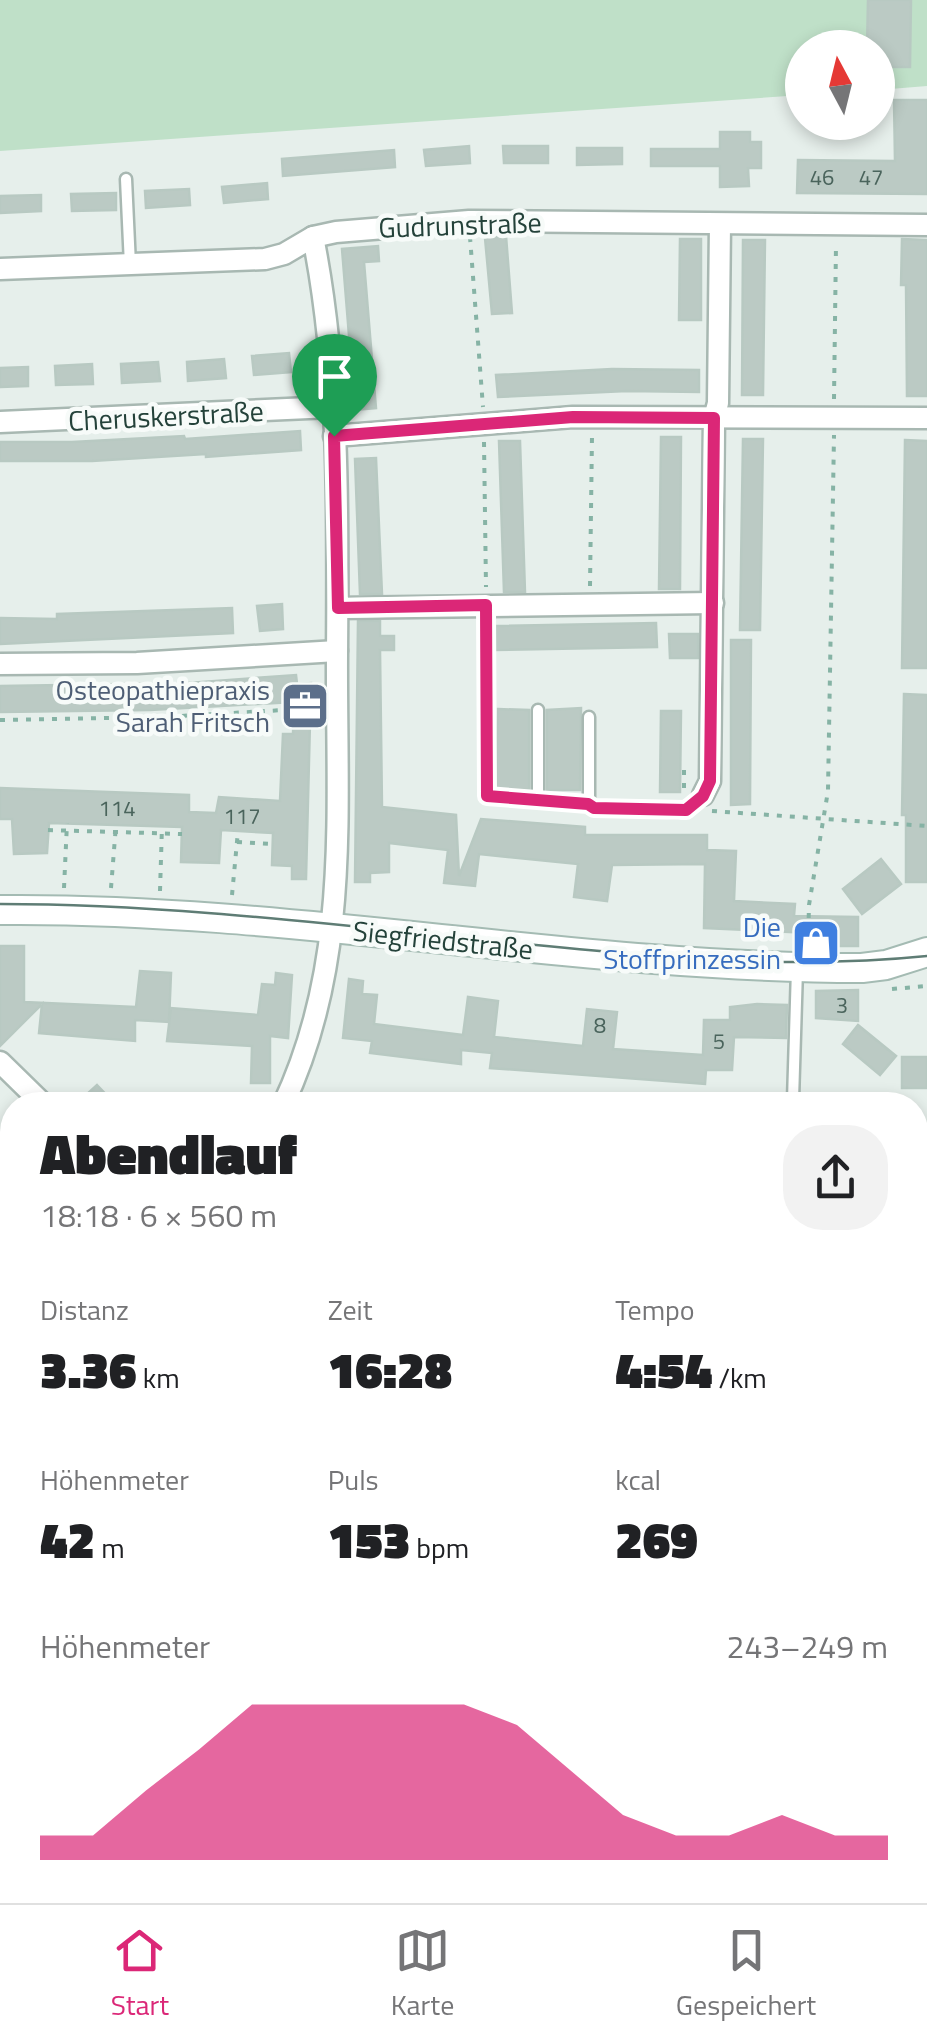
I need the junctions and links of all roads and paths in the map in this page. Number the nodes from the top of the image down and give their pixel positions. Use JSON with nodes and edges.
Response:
{"nodes":[{"id":1,"x":126,"y":178,"type":"dead end"},
{"id":2,"x":720,"y":224,"type":"junction"},
{"id":3,"x":927,"y":225,"type":"edge"},
{"id":4,"x":836,"y":234,"type":"dead end"},
{"id":5,"x":313,"y":237,"type":"junction"},
{"id":6,"x":130,"y":266,"type":"junction"},
{"id":7,"x":0,"y":269,"type":"edge"},
{"id":8,"x":834,"y":404,"type":"dead end"},
{"id":9,"x":331,"y":407,"type":"junction"},
{"id":10,"x":714,"y":418,"type":"junction"},
{"id":11,"x":927,"y":418,"type":"edge"},
{"id":12,"x":0,"y":422,"type":"edge"},
{"id":13,"x":592,"y":431,"type":"dead end"},
{"id":14,"x":834,"y":432,"type":"dead end"},
{"id":15,"x":334,"y":436,"type":"junction"},
{"id":16,"x":590,"y":596,"type":"dead end"},
{"id":17,"x":713,"y":603,"type":"junction"},
{"id":18,"x":486,"y":605,"type":"junction"},
{"id":19,"x":338,"y":608,"type":"junction"},
{"id":20,"x":337,"y":651,"type":"junction"},
{"id":21,"x":0,"y":664,"type":"edge"},
{"id":22,"x":284,"y":710,"type":"dead end"},
{"id":23,"x":538,"y":710,"type":"dead end"},
{"id":24,"x":590,"y":717,"type":"dead end"},
{"id":25,"x":0,"y":720,"type":"edge"},
{"id":26,"x":700,"y":767,"type":"dead end"},
{"id":27,"x":703,"y":796,"type":"joint"},
{"id":28,"x":538,"y":800,"type":"junction"},
{"id":29,"x":588,"y":804,"type":"junction"},
{"id":30,"x":686,"y":810,"type":"junction"},
{"id":31,"x":824,"y":820,"type":"junction"},
{"id":32,"x":67,"y":823,"type":"dead end"},
{"id":33,"x":116,"y":825,"type":"dead end"},
{"id":34,"x":162,"y":826,"type":"dead end"},
{"id":35,"x":927,"y":826,"type":"edge"},
{"id":36,"x":48,"y":830,"type":"dead end"},
{"id":37,"x":67,"y":830,"type":"junction"},
{"id":38,"x":238,"y":830,"type":"dead end"},
{"id":39,"x":115,"y":832,"type":"junction"},
{"id":40,"x":162,"y":834,"type":"junction"},
{"id":41,"x":182,"y":834,"type":"dead end"},
{"id":42,"x":237,"y":842,"type":"junction"},
{"id":43,"x":272,"y":844,"type":"dead end"},
{"id":44,"x":64,"y":891,"type":"dead end"},
{"id":45,"x":111,"y":893,"type":"dead end"},
{"id":46,"x":160,"y":896,"type":"dead end"},
{"id":47,"x":231,"y":900,"type":"dead end"},
{"id":48,"x":0,"y":910,"type":"edge"},
{"id":49,"x":333,"y":930,"type":"junction"},
{"id":50,"x":927,"y":952,"type":"edge"},
{"id":51,"x":803,"y":961,"type":"junction"},
{"id":52,"x":886,"y":965,"type":"junction"},
{"id":53,"x":927,"y":969,"type":"edge"},
{"id":54,"x":0,"y":1062,"type":"edge"},
{"id":55,"x":31,"y":1092,"type":"edge"},
{"id":56,"x":287,"y":1092,"type":"edge"},
{"id":57,"x":793,"y":1092,"type":"edge"}],
"edges":[{"from":1,"to":6,"type":"lane"},
{"from":2,"to":3,"type":"street","name":"Gudrunstraße"},
{"from":2,"to":5,"type":"street","name":"Gudrunstraße"},
{"from":2,"to":10,"type":"street"},
{"from":4,"to":8,"type":"path"},
{"from":5,"to":6,"type":"street","name":"Gudrunstraße"},
{"from":5,"to":9,"type":"street"},
{"from":6,"to":7,"type":"street","name":"Gudrunstraße"},
{"from":9,"to":12,"type":"street","name":"Cheruskerstraße"},
{"from":9,"to":15,"type":"street"},
{"from":10,"to":11,"type":"street"},
{"from":10,"to":15,"type":"street"},
{"from":10,"to":17,"type":"street"},
{"from":13,"to":16,"type":"path"},
{"from":14,"to":31,"type":"path"},
{"from":15,"to":19,"type":"street"},
{"from":17,"to":18,"type":"street"},
{"from":17,"to":27,"type":"street"},
{"from":18,"to":19,"type":"street"},
{"from":18,"to":28,"type":"lane"},
{"from":19,"to":20,"type":"street"},
{"from":20,"to":21,"type":"street"},
{"from":20,"to":49,"type":"street"},
{"from":22,"to":25,"type":"path"},
{"from":23,"to":28,"type":"lane"},
{"from":24,"to":29,"type":"lane"},
{"from":26,"to":30,"type":"path"},
{"from":27,"to":30,"type":"lane"},
{"from":28,"to":29,"type":"lane"},
{"from":29,"to":30,"type":"lane"},
{"from":30,"to":31,"type":"path"},
{"from":31,"to":35,"type":"path"},
{"from":31,"to":51,"type":"path"},
{"from":32,"to":37,"type":"path"},
{"from":33,"to":39,"type":"path"},
{"from":34,"to":40,"type":"path"},
{"from":36,"to":37,"type":"path"},
{"from":37,"to":39,"type":"path"},
{"from":37,"to":44,"type":"path"},
{"from":38,"to":42,"type":"path"},
{"from":39,"to":40,"type":"path"},
{"from":39,"to":45,"type":"path"},
{"from":40,"to":41,"type":"path"},
{"from":40,"to":46,"type":"path"},
{"from":42,"to":43,"type":"path"},
{"from":42,"to":47,"type":"path"},
{"from":48,"to":49,"type":"street","name":"Siegfriedstraße"},
{"from":49,"to":51,"type":"street","name":"Siegfriedstraße"},
{"from":49,"to":56,"type":"street"},
{"from":50,"to":52,"type":"street","name":"Siegfriedstraße"},
{"from":51,"to":52,"type":"street","name":"Siegfriedstraße"},
{"from":51,"to":57,"type":"lane"},
{"from":52,"to":53,"type":"street","name":"Siegfriedstraße"},
{"from":54,"to":55,"type":"street"}]}
